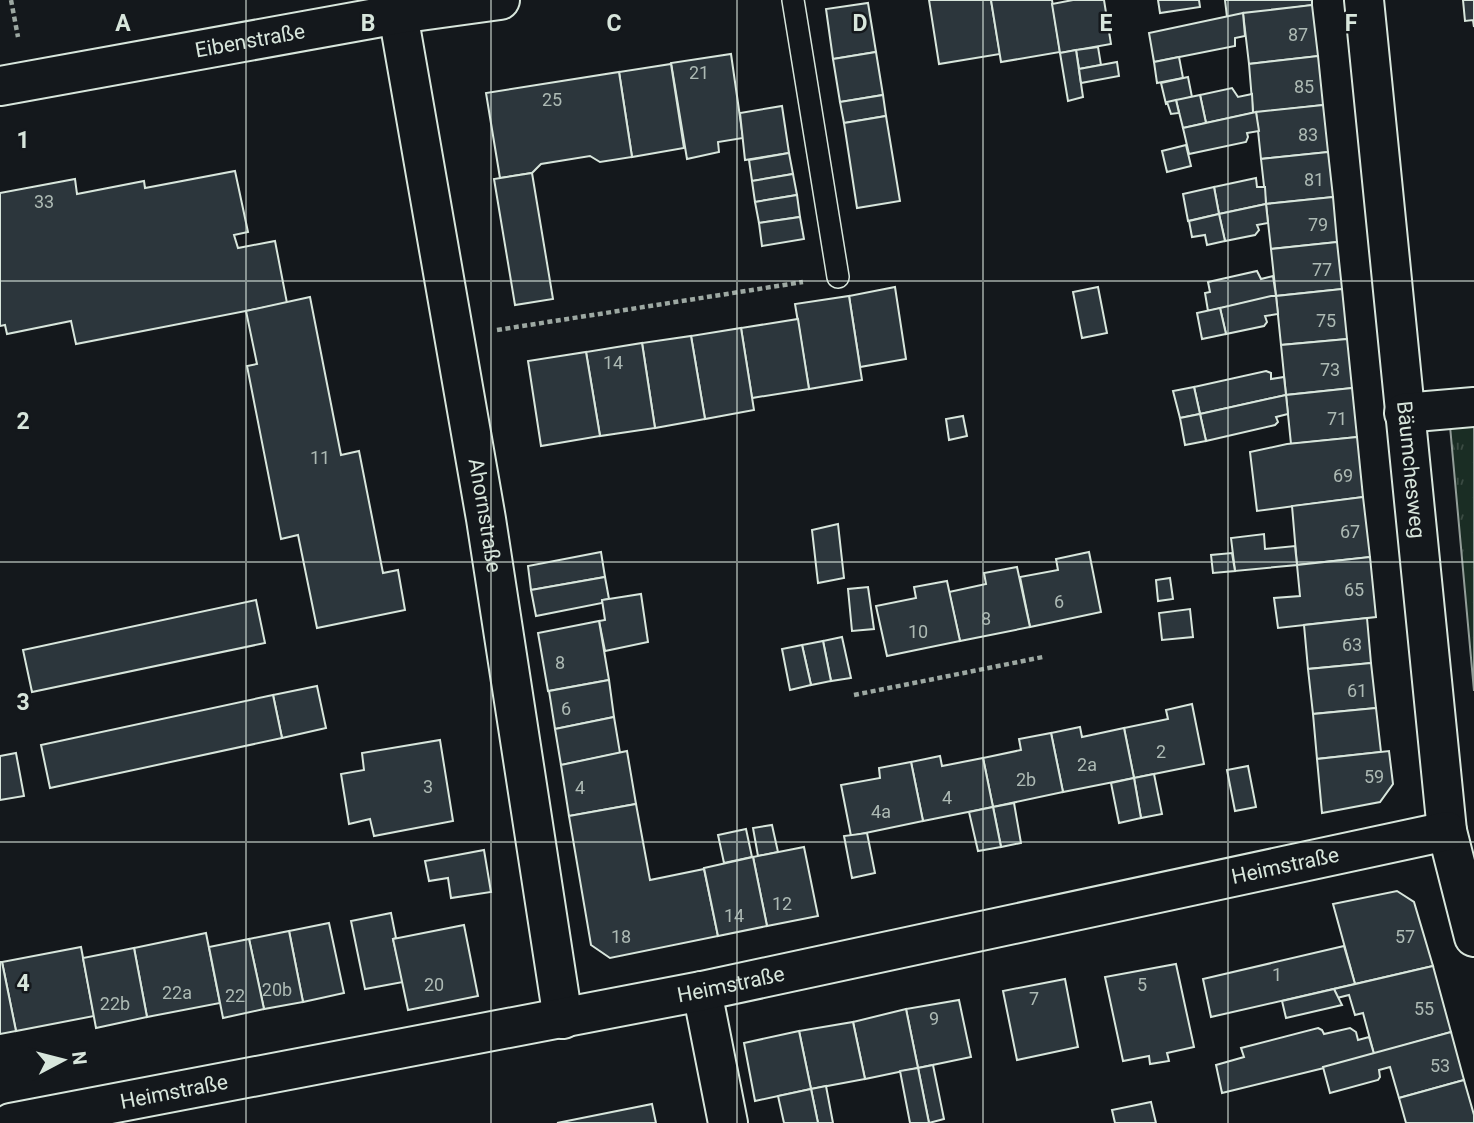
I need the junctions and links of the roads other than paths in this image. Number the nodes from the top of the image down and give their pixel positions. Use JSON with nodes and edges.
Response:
{"nodes":[{"id":1,"x":500,"y":0,"type":"edge"},
{"id":2,"x":793,"y":0,"type":"edge"},
{"id":3,"x":1364,"y":0,"type":"edge"},
{"id":4,"x":398,"y":14,"type":"junction"},
{"id":5,"x":0,"y":86,"type":"edge"},
{"id":6,"x":838,"y":277,"type":"road end"},
{"id":7,"x":1474,"y":407,"type":"edge"},
{"id":8,"x":1404,"y":414,"type":"junction"},
{"id":9,"x":1447,"y":831,"type":"junction"},
{"id":10,"x":1474,"y":937,"type":"edge"},
{"id":11,"x":702,"y":991,"type":"junction"},
{"id":12,"x":563,"y":1019,"type":"junction"},
{"id":13,"x":11,"y":1123,"type":"edge"},
{"id":14,"x":728,"y":1123,"type":"edge"}],
"edges":[{"from":1,"to":4,"type":"street","name":"Eibenstraße"},
{"from":2,"to":6,"type":"lane"},
{"from":3,"to":8,"type":"street","name":"Bäumchesweg"},
{"from":4,"to":5,"type":"street","name":"Eibenstraße"},
{"from":4,"to":12,"type":"street","name":"Ahornstraße"},
{"from":7,"to":8,"type":"street"},
{"from":8,"to":9,"type":"street","name":"Bäumchesweg"},
{"from":9,"to":10,"type":"street","name":"Bäumchesweg"},
{"from":9,"to":11,"type":"street","name":"Heimstraße"},
{"from":11,"to":12,"type":"street","name":"Heimstraße"},
{"from":11,"to":14,"type":"street"},
{"from":12,"to":13,"type":"street","name":"Heimstraße"}]}
